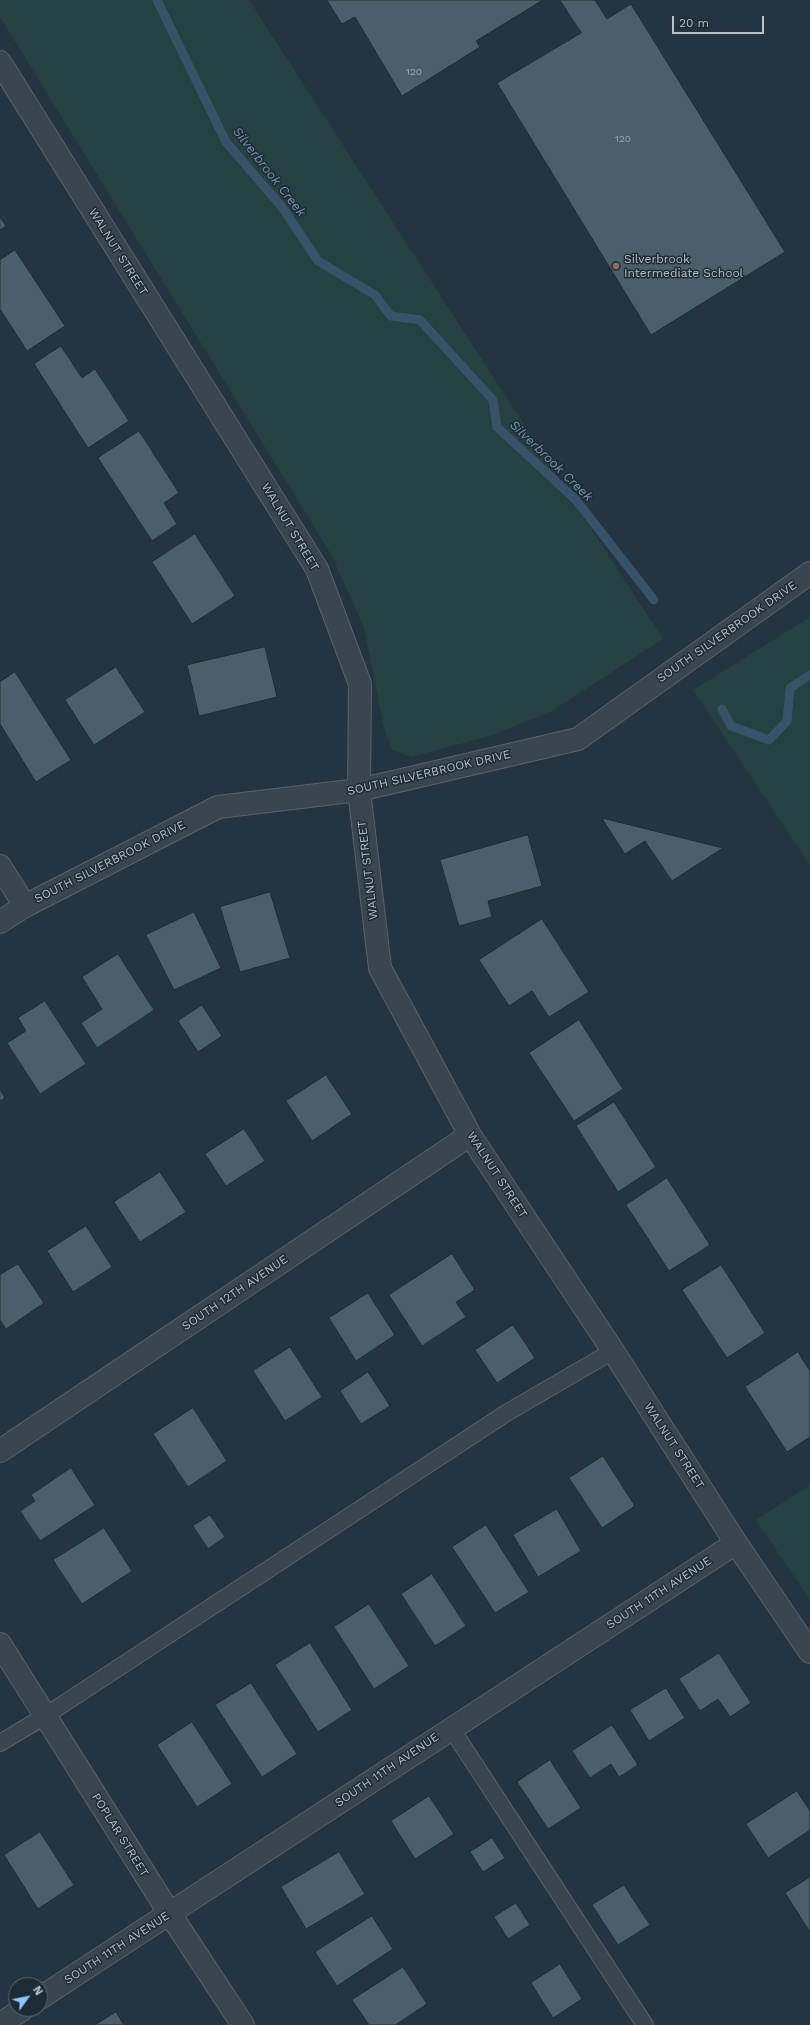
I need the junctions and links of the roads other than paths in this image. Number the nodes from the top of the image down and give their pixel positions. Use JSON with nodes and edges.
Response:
{"nodes":[{"id":1,"x":0,"y":62,"type":"edge"},
{"id":2,"x":810,"y":573,"type":"edge"},
{"id":3,"x":359,"y":790,"type":"junction"},
{"id":4,"x":0,"y":866,"type":"edge"},
{"id":5,"x":25,"y":906,"type":"junction"},
{"id":6,"x":0,"y":922,"type":"edge"},
{"id":7,"x":470,"y":1136,"type":"junction"},
{"id":8,"x":613,"y":1351,"type":"junction"},
{"id":9,"x":0,"y":1451,"type":"edge"},
{"id":10,"x":736,"y":1543,"type":"junction"},
{"id":11,"x":0,"y":1644,"type":"edge"},
{"id":12,"x":810,"y":1652,"type":"edge"},
{"id":13,"x":45,"y":1716,"type":"junction"},
{"id":14,"x":451,"y":1728,"type":"junction"},
{"id":15,"x":0,"y":1743,"type":"edge"},
{"id":16,"x":170,"y":1914,"type":"junction"},
{"id":17,"x":48,"y":1993,"type":"edge"},
{"id":18,"x":11,"y":2017,"type":"edge"},
{"id":19,"x":0,"y":2024,"type":"edge"},
{"id":20,"x":243,"y":2025,"type":"edge"},
{"id":21,"x":644,"y":2025,"type":"edge"}],
"edges":[{"from":1,"to":3,"type":"street","name":"WALNUT STREET"},
{"from":2,"to":3,"type":"street","name":"SOUTH SILVERBROOK DRIVE"},
{"from":3,"to":5,"type":"street","name":"SOUTH SILVERBROOK DRIVE"},
{"from":3,"to":7,"type":"street","name":"WALNUT STREET"},
{"from":4,"to":5,"type":"street"},
{"from":5,"to":6,"type":"street","name":"SOUTH SILVERBROOK DRIVE"},
{"from":7,"to":8,"type":"street","name":"WALNUT STREET"},
{"from":7,"to":9,"type":"street","name":"SOUTH 12TH AVENUE"},
{"from":8,"to":10,"type":"street","name":"WALNUT STREET"},
{"from":8,"to":13,"type":"lane"},
{"from":10,"to":12,"type":"street","name":"WALNUT STREET"},
{"from":10,"to":14,"type":"street","name":"SOUTH 11TH AVENUE"},
{"from":11,"to":13,"type":"street","name":"POPLAR STREET"},
{"from":13,"to":15,"type":"lane"},
{"from":13,"to":16,"type":"street","name":"POPLAR STREET"},
{"from":14,"to":16,"type":"street","name":"SOUTH 11TH AVENUE"},
{"from":14,"to":21,"type":"lane"},
{"from":16,"to":17,"type":"street","name":"SOUTH 11TH AVENUE"},
{"from":16,"to":20,"type":"street","name":"POPLAR STREET"},
{"from":18,"to":19,"type":"street"}]}
